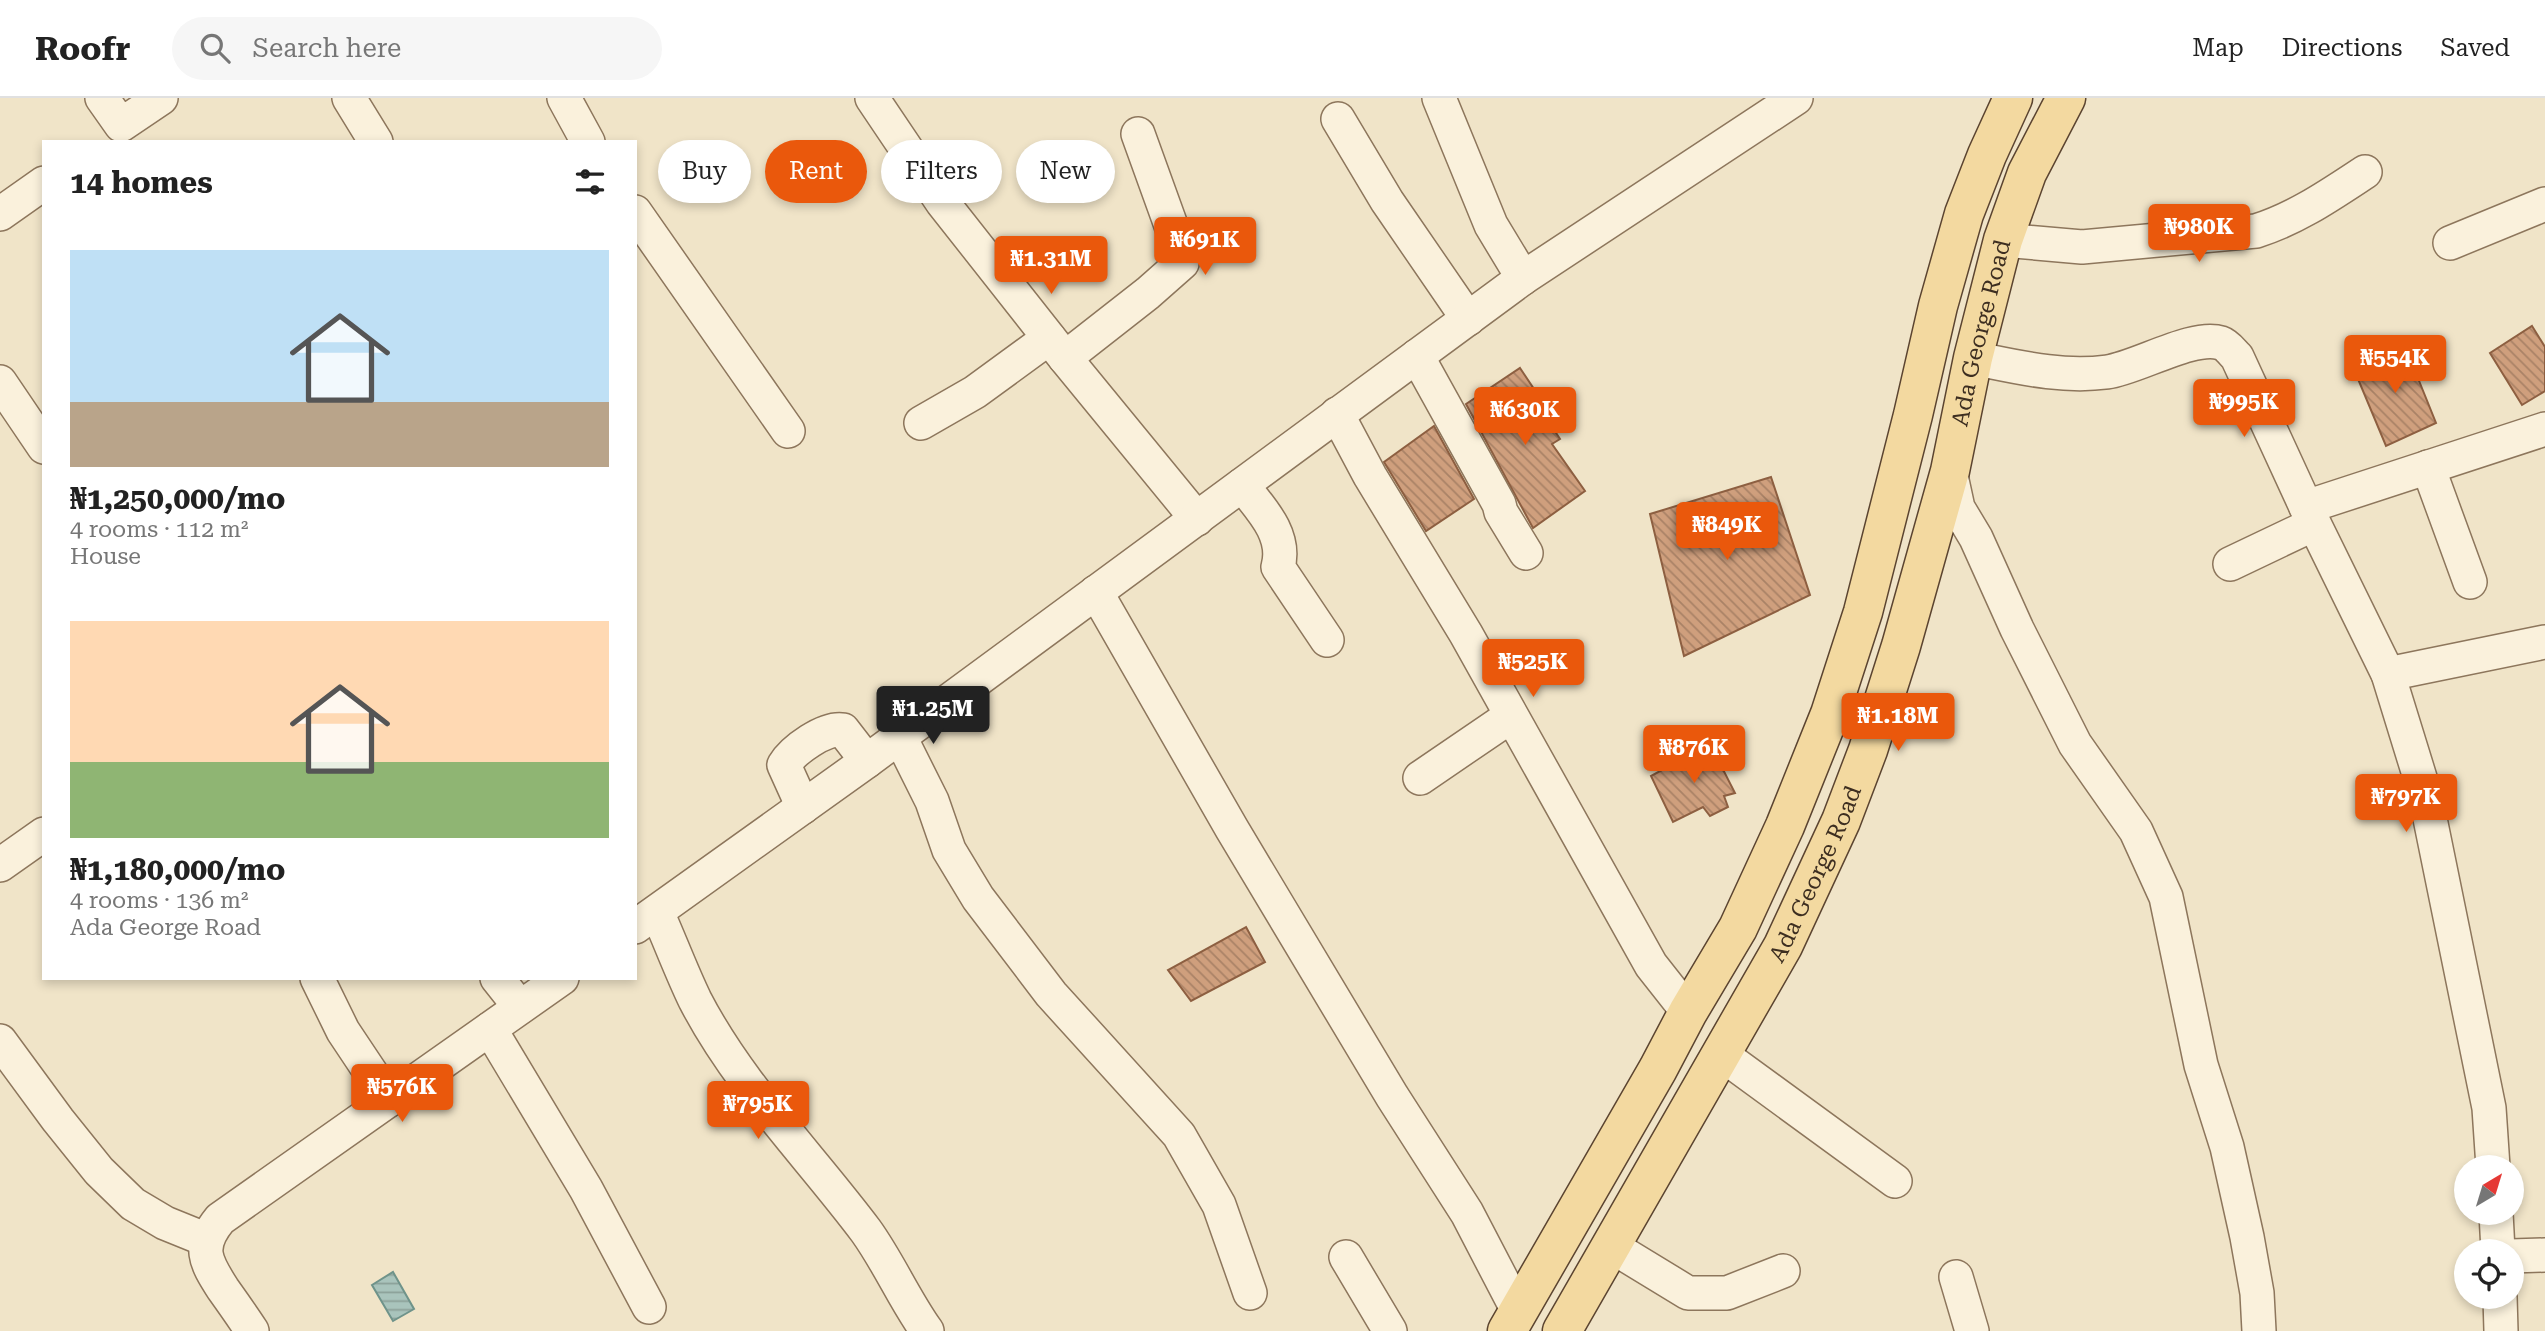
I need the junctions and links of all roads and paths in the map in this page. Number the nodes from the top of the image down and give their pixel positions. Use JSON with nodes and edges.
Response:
{"nodes":[{"id":1,"x":102,"y":98,"type":"edge"},
{"id":2,"x":161,"y":98,"type":"edge"},
{"id":3,"x":349,"y":98,"type":"edge"},
{"id":4,"x":564,"y":98,"type":"edge"},
{"id":5,"x":1439,"y":98,"type":"edge"},
{"id":6,"x":1796,"y":98,"type":"edge"},
{"id":7,"x":2013,"y":98,"type":"edge"},
{"id":8,"x":2066,"y":98,"type":"edge"},
{"id":9,"x":883,"y":102,"type":"edge"},
{"id":10,"x":1338,"y":119,"type":"dead end"},
{"id":11,"x":1138,"y":134,"type":"dead end"},
{"id":12,"x":117,"y":136,"type":"edge"},
{"id":13,"x":375,"y":140,"type":"edge"},
{"id":14,"x":587,"y":140,"type":"edge"},
{"id":15,"x":2365,"y":172,"type":"dead end"},
{"id":16,"x":42,"y":184,"type":"edge"},
{"id":17,"x":2545,"y":204,"type":"edge"},
{"id":18,"x":0,"y":214,"type":"edge"},
{"id":19,"x":637,"y":215,"type":"edge"},
{"id":20,"x":2003,"y":240,"type":"junction"},
{"id":21,"x":2450,"y":243,"type":"dead end"},
{"id":22,"x":1523,"y":278,"type":"junction"},
{"id":23,"x":1468,"y":319,"type":"junction"},
{"id":24,"x":1057,"y":348,"type":"junction"},
{"id":25,"x":1416,"y":356,"type":"junction"},
{"id":26,"x":1973,"y":358,"type":"junction"},
{"id":27,"x":0,"y":382,"type":"edge"},
{"id":28,"x":1336,"y":414,"type":"junction"},
{"id":29,"x":920,"y":423,"type":"dead end"},
{"id":30,"x":2545,"y":429,"type":"edge"},
{"id":31,"x":788,"y":431,"type":"dead end"},
{"id":32,"x":42,"y":443,"type":"edge"},
{"id":33,"x":2428,"y":467,"type":"junction"},
{"id":34,"x":1950,"y":471,"type":"junction"},
{"id":35,"x":1242,"y":485,"type":"junction"},
{"id":36,"x":2310,"y":515,"type":"junction"},
{"id":37,"x":1196,"y":519,"type":"junction"},
{"id":38,"x":1526,"y":552,"type":"dead end"},
{"id":39,"x":2230,"y":564,"type":"dead end"},
{"id":40,"x":2470,"y":582,"type":"dead end"},
{"id":41,"x":1096,"y":592,"type":"junction"},
{"id":42,"x":1327,"y":640,"type":"dead end"},
{"id":43,"x":2545,"y":642,"type":"edge"},
{"id":44,"x":2388,"y":674,"type":"junction"},
{"id":45,"x":1511,"y":716,"type":"junction"},
{"id":46,"x":900,"y":737,"type":"junction"},
{"id":47,"x":867,"y":761,"type":"junction"},
{"id":48,"x":1420,"y":778,"type":"dead end"},
{"id":49,"x":803,"y":807,"type":"junction"},
{"id":50,"x":42,"y":835,"type":"edge"},
{"id":51,"x":0,"y":865,"type":"edge"},
{"id":52,"x":646,"y":919,"type":"edge"},
{"id":53,"x":318,"y":980,"type":"edge"},
{"id":54,"x":499,"y":980,"type":"edge"},
{"id":55,"x":559,"y":980,"type":"edge"},
{"id":56,"x":520,"y":1007,"type":"junction"},
{"id":57,"x":1688,"y":1012,"type":"junction"},
{"id":58,"x":490,"y":1028,"type":"junction"},
{"id":59,"x":0,"y":1041,"type":"edge"},
{"id":60,"x":1721,"y":1055,"type":"junction"},
{"id":61,"x":389,"y":1100,"type":"junction"},
{"id":62,"x":2492,"y":1155,"type":"edge"},
{"id":63,"x":1895,"y":1181,"type":"dead end"},
{"id":64,"x":207,"y":1240,"type":"junction"},
{"id":65,"x":1611,"y":1247,"type":"junction"},
{"id":66,"x":2545,"y":1255,"type":"edge"},
{"id":67,"x":2524,"y":1256,"type":"edge"},
{"id":68,"x":1346,"y":1257,"type":"dead end"},
{"id":69,"x":1783,"y":1272,"type":"dead end"},
{"id":70,"x":1956,"y":1277,"type":"dead end"},
{"id":71,"x":1250,"y":1293,"type":"dead end"},
{"id":72,"x":649,"y":1307,"type":"dead end"},
{"id":73,"x":2500,"y":1309,"type":"edge"},
{"id":74,"x":1513,"y":1321,"type":"edge"},
{"id":75,"x":911,"y":1326,"type":"edge"},
{"id":76,"x":252,"y":1331,"type":"edge"},
{"id":77,"x":1390,"y":1331,"type":"edge"},
{"id":78,"x":1562,"y":1331,"type":"edge"},
{"id":79,"x":1972,"y":1331,"type":"edge"},
{"id":80,"x":2259,"y":1331,"type":"edge"},
{"id":81,"x":2501,"y":1331,"type":"edge"}],
"edges":[{"from":1,"to":12,"type":"street"},
{"from":2,"to":12,"type":"street"},
{"from":3,"to":13,"type":"street"},
{"from":4,"to":14,"type":"street"},
{"from":5,"to":22,"type":"street"},
{"from":6,"to":22,"type":"street"},
{"from":7,"to":57,"type":"main road","name":"Ada George Road"},
{"from":8,"to":20,"type":"main road","name":"Ada George Road"},
{"from":9,"to":24,"type":"street"},
{"from":10,"to":23,"type":"street"},
{"from":11,"to":24,"type":"street"},
{"from":15,"to":20,"type":"street"},
{"from":16,"to":18,"type":"street"},
{"from":17,"to":21,"type":"street"},
{"from":19,"to":31,"type":"street"},
{"from":20,"to":26,"type":"main road","name":"Ada George Road"},
{"from":22,"to":23,"type":"street"},
{"from":23,"to":25,"type":"street"},
{"from":24,"to":29,"type":"street"},
{"from":24,"to":37,"type":"street"},
{"from":25,"to":28,"type":"street"},
{"from":25,"to":38,"type":"street"},
{"from":26,"to":34,"type":"main road","name":"Ada George Road"},
{"from":26,"to":36,"type":"street"},
{"from":27,"to":32,"type":"street"},
{"from":28,"to":35,"type":"street"},
{"from":28,"to":45,"type":"street"},
{"from":30,"to":33,"type":"street"},
{"from":33,"to":36,"type":"street"},
{"from":33,"to":40,"type":"street"},
{"from":34,"to":60,"type":"main road","name":"Ada George Road"},
{"from":34,"to":80,"type":"street"},
{"from":35,"to":37,"type":"street"},
{"from":35,"to":42,"type":"street"},
{"from":36,"to":39,"type":"street"},
{"from":36,"to":44,"type":"street"},
{"from":37,"to":41,"type":"street"},
{"from":41,"to":46,"type":"street"},
{"from":41,"to":74,"type":"street"},
{"from":43,"to":44,"type":"street"},
{"from":44,"to":62,"type":"street"},
{"from":45,"to":48,"type":"street"},
{"from":45,"to":57,"type":"street"},
{"from":46,"to":47,"type":"street"},
{"from":46,"to":71,"type":"street"},
{"from":47,"to":49,"type":"street"},
{"from":47,"to":49,"type":"street"},
{"from":49,"to":52,"type":"street"},
{"from":50,"to":51,"type":"street"},
{"from":52,"to":75,"type":"street"},
{"from":53,"to":61,"type":"street"},
{"from":54,"to":56,"type":"street"},
{"from":55,"to":56,"type":"street"},
{"from":56,"to":58,"type":"street"},
{"from":57,"to":74,"type":"main road","name":"Ada George Road"},
{"from":58,"to":61,"type":"street"},
{"from":58,"to":72,"type":"street"},
{"from":59,"to":64,"type":"street"},
{"from":60,"to":63,"type":"street"},
{"from":60,"to":65,"type":"main road","name":"Ada George Road"},
{"from":61,"to":64,"type":"street"},
{"from":64,"to":76,"type":"street"},
{"from":65,"to":69,"type":"street"},
{"from":65,"to":78,"type":"main road","name":"Ada George Road"},
{"from":66,"to":67,"type":"street"},
{"from":68,"to":77,"type":"street"},
{"from":70,"to":79,"type":"street"},
{"from":73,"to":81,"type":"street"}]}
